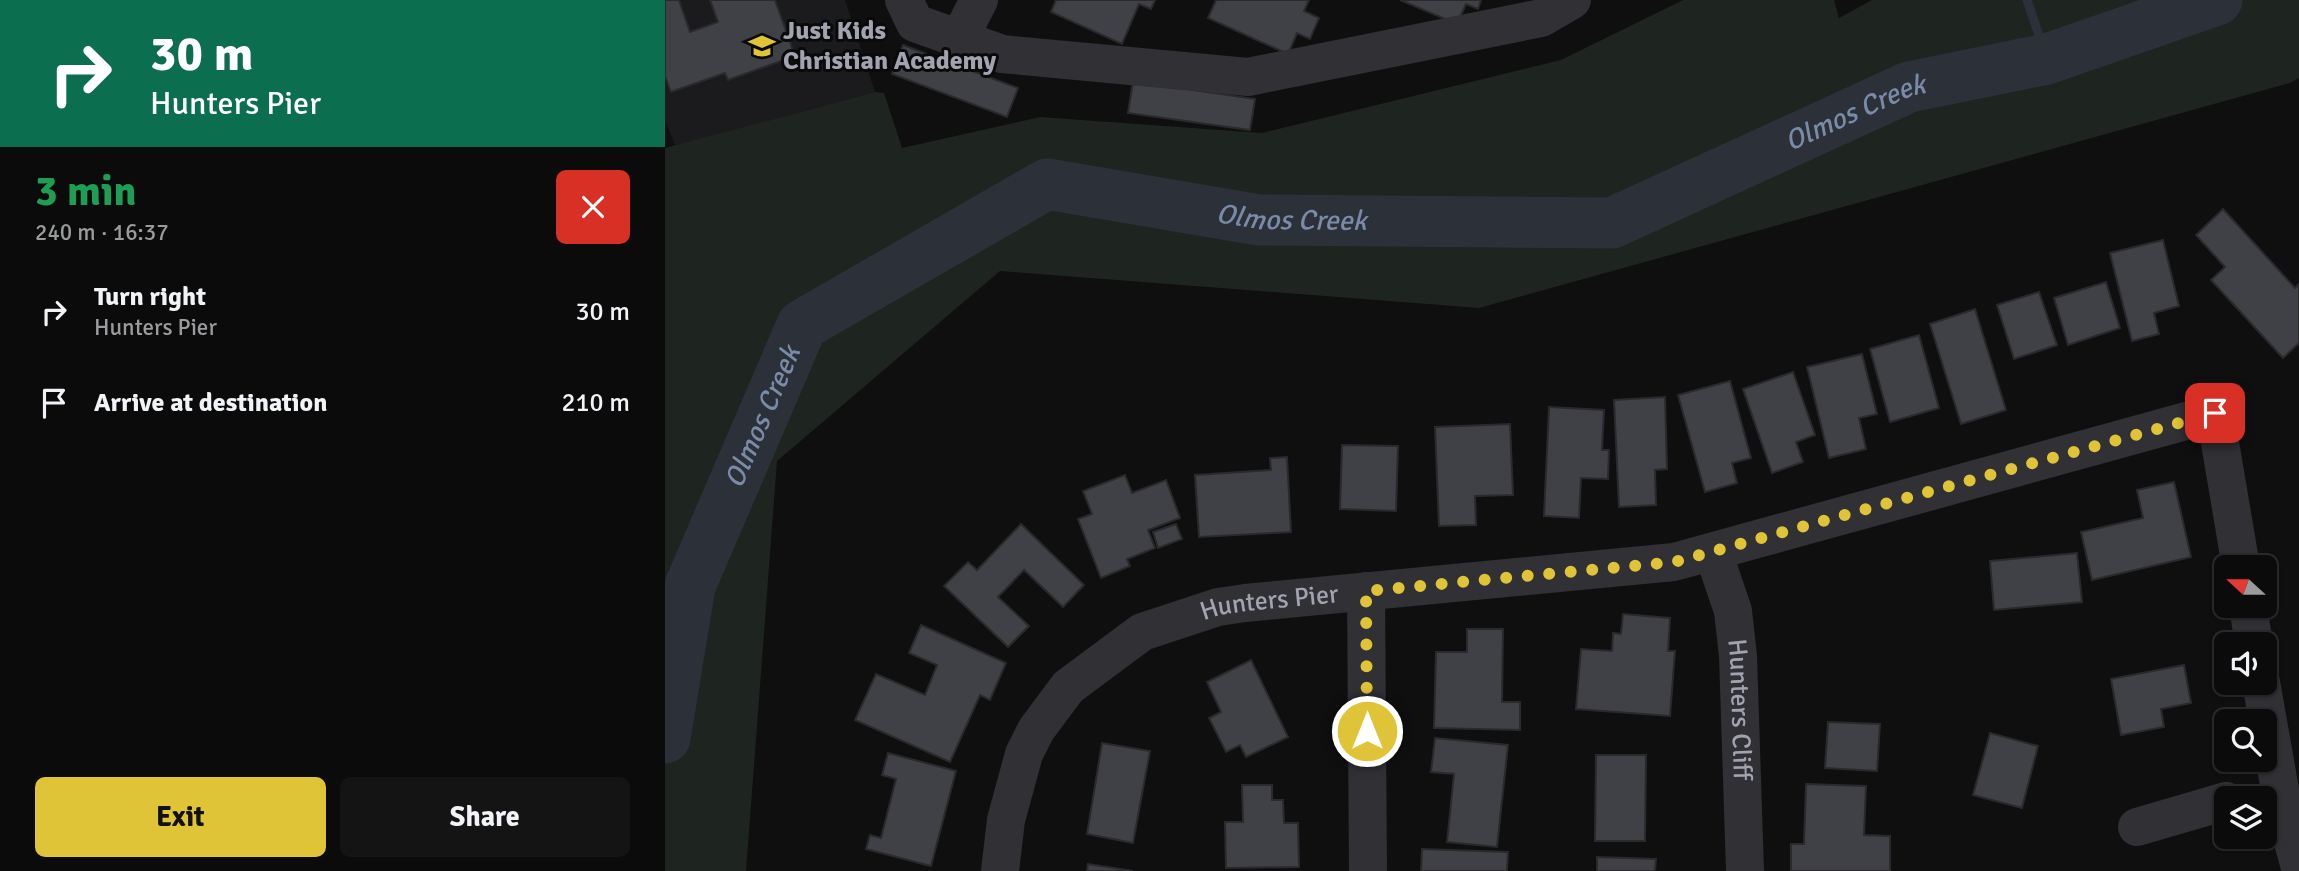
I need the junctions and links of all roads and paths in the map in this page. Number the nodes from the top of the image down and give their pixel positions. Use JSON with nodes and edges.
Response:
{"nodes":[{"id":1,"x":904,"y":0,"type":"edge"},
{"id":2,"x":979,"y":0,"type":"edge"},
{"id":3,"x":1572,"y":0,"type":"edge"},
{"id":4,"x":959,"y":39,"type":"junction"},
{"id":5,"x":1713,"y":552,"type":"junction"},
{"id":6,"x":2239,"y":555,"type":"edge"},
{"id":7,"x":1366,"y":591,"type":"junction"},
{"id":8,"x":2263,"y":695,"type":"edge"},
{"id":9,"x":2279,"y":787,"type":"joint"},
{"id":10,"x":2214,"y":805,"type":"edge"},
{"id":11,"x":2137,"y":827,"type":"dead end"},
{"id":12,"x":2299,"y":864,"type":"edge"},
{"id":13,"x":1000,"y":871,"type":"edge"},
{"id":14,"x":1368,"y":871,"type":"edge"},
{"id":15,"x":1745,"y":871,"type":"edge"}],
"edges":[{"from":1,"to":4,"type":"street"},
{"from":2,"to":4,"type":"street"},
{"from":3,"to":4,"type":"street"},
{"from":5,"to":6,"type":"street","name":"Hunters Pier"},
{"from":5,"to":7,"type":"street","name":"Hunters Pier"},
{"from":5,"to":15,"type":"street","name":"Hunters Cliff"},
{"from":7,"to":13,"type":"street","name":"Hunters Pier"},
{"from":7,"to":14,"type":"street"},
{"from":8,"to":9,"type":"street"},
{"from":9,"to":12,"type":"street"},
{"from":10,"to":11,"type":"street"}]}
